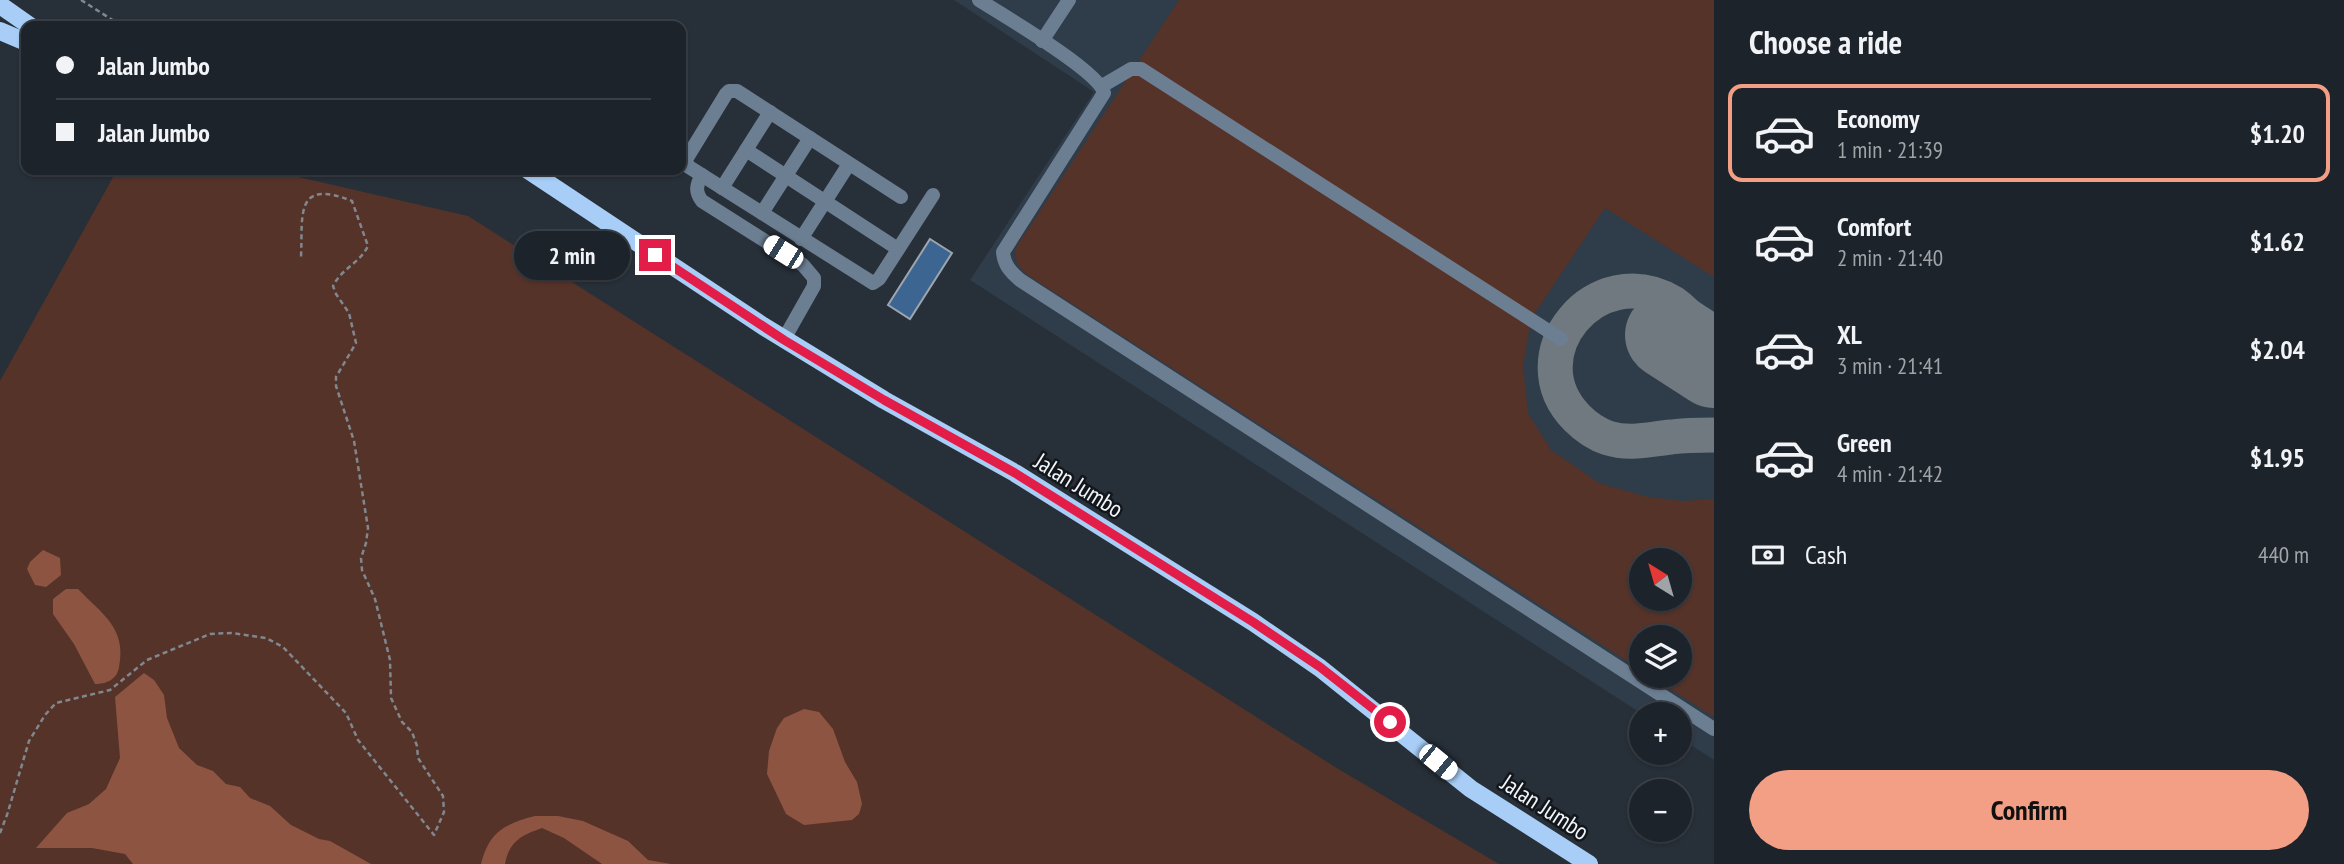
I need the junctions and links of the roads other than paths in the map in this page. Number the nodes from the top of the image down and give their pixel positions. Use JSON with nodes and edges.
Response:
{"nodes":[{"id":1,"x":979,"y":0,"type":"edge"},
{"id":2,"x":1069,"y":0,"type":"edge"},
{"id":3,"x":0,"y":5,"type":"edge"},
{"id":4,"x":23,"y":21,"type":"edge"},
{"id":5,"x":0,"y":31,"type":"edge"},
{"id":6,"x":21,"y":41,"type":"edge"},
{"id":7,"x":1042,"y":41,"type":"junction"},
{"id":8,"x":1102,"y":86,"type":"junction"},
{"id":9,"x":770,"y":112,"type":"junction"},
{"id":10,"x":810,"y":138,"type":"junction"},
{"id":11,"x":746,"y":150,"type":"junction"},
{"id":12,"x":686,"y":156,"type":"edge"},
{"id":13,"x":686,"y":160,"type":"edge"},
{"id":14,"x":849,"y":164,"type":"junction"},
{"id":15,"x":536,"y":175,"type":"edge"},
{"id":16,"x":702,"y":175,"type":"junction"},
{"id":17,"x":786,"y":176,"type":"junction"},
{"id":18,"x":722,"y":188,"type":"junction"},
{"id":19,"x":933,"y":195,"type":"dead end"},
{"id":20,"x":901,"y":197,"type":"dead end"},
{"id":21,"x":825,"y":201,"type":"junction"},
{"id":22,"x":762,"y":213,"type":"junction"},
{"id":23,"x":801,"y":239,"type":"junction"},
{"id":24,"x":898,"y":249,"type":"junction"},
{"id":25,"x":1561,"y":339,"type":"dead end"},
{"id":26,"x":784,"y":340,"type":"junction"},
{"id":27,"x":1714,"y":729,"type":"edge"},
{"id":28,"x":1589,"y":864,"type":"edge"}],
"edges":[{"from":1,"to":7,"type":"lane"},
{"from":2,"to":7,"type":"lane"},
{"from":3,"to":4,"type":"main road"},
{"from":5,"to":6,"type":"main road"},
{"from":7,"to":8,"type":"lane"},
{"from":8,"to":25,"type":"lane"},
{"from":8,"to":27,"type":"lane"},
{"from":9,"to":10,"type":"lane"},
{"from":9,"to":11,"type":"lane"},
{"from":9,"to":12,"type":"lane"},
{"from":10,"to":14,"type":"lane"},
{"from":10,"to":17,"type":"lane"},
{"from":11,"to":17,"type":"lane"},
{"from":11,"to":18,"type":"lane"},
{"from":13,"to":16,"type":"lane"},
{"from":14,"to":20,"type":"lane"},
{"from":14,"to":21,"type":"lane"},
{"from":15,"to":26,"type":"main road","name":"Jalan Jumbo"},
{"from":16,"to":18,"type":"lane"},
{"from":16,"to":26,"type":"lane"},
{"from":17,"to":21,"type":"lane"},
{"from":17,"to":22,"type":"lane"},
{"from":18,"to":22,"type":"lane"},
{"from":19,"to":24,"type":"lane"},
{"from":21,"to":23,"type":"lane"},
{"from":21,"to":24,"type":"lane"},
{"from":22,"to":23,"type":"lane"},
{"from":23,"to":24,"type":"lane"},
{"from":26,"to":28,"type":"main road","name":"Jalan Jumbo"}]}
